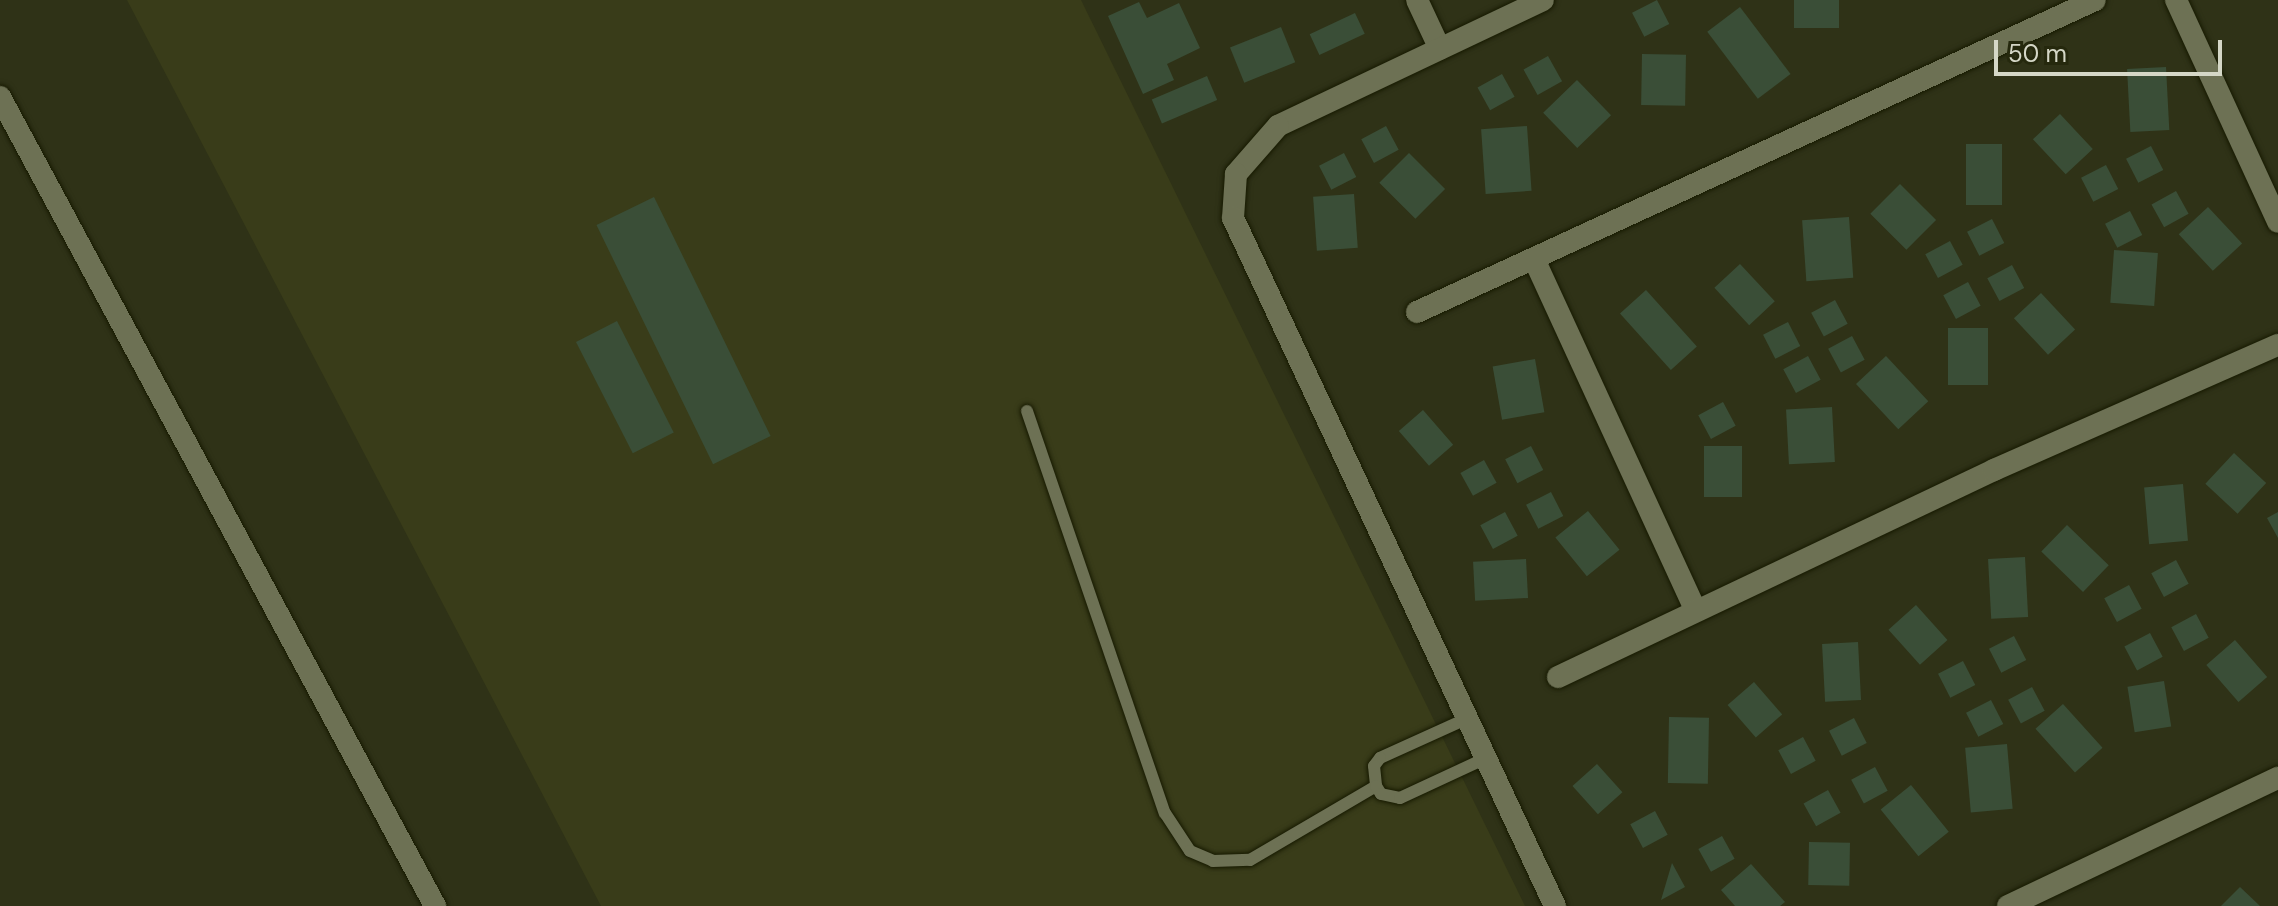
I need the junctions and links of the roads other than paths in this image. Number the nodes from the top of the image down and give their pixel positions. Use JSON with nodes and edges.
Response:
{"nodes":[{"id":1,"x":1417,"y":0,"type":"edge"},
{"id":2,"x":1543,"y":0,"type":"edge"},
{"id":3,"x":2095,"y":0,"type":"edge"},
{"id":4,"x":2176,"y":0,"type":"edge"},
{"id":5,"x":1440,"y":49,"type":"junction"},
{"id":6,"x":0,"y":97,"type":"edge"},
{"id":7,"x":2278,"y":222,"type":"edge"},
{"id":8,"x":1534,"y":259,"type":"junction"},
{"id":9,"x":1417,"y":312,"type":"dead end"},
{"id":10,"x":2278,"y":345,"type":"edge"},
{"id":11,"x":1027,"y":411,"type":"dead end"},
{"id":12,"x":1696,"y":611,"type":"junction"},
{"id":13,"x":1558,"y":677,"type":"dead end"},
{"id":14,"x":1466,"y":719,"type":"junction"},
{"id":15,"x":1486,"y":758,"type":"junction"},
{"id":16,"x":2278,"y":778,"type":"edge"},
{"id":17,"x":1376,"y":786,"type":"junction"},
{"id":18,"x":435,"y":906,"type":"edge"},
{"id":19,"x":1555,"y":906,"type":"edge"},
{"id":20,"x":2008,"y":906,"type":"edge"}],
"edges":[{"from":1,"to":5,"type":"street"},
{"from":2,"to":5,"type":"street"},
{"from":3,"to":8,"type":"street"},
{"from":4,"to":7,"type":"street"},
{"from":5,"to":14,"type":"street"},
{"from":6,"to":18,"type":"street"},
{"from":8,"to":9,"type":"street"},
{"from":8,"to":12,"type":"street"},
{"from":10,"to":12,"type":"street"},
{"from":11,"to":17,"type":"lane"},
{"from":12,"to":13,"type":"street"},
{"from":14,"to":15,"type":"street"},
{"from":14,"to":17,"type":"lane"},
{"from":15,"to":17,"type":"lane"},
{"from":15,"to":19,"type":"street"},
{"from":16,"to":20,"type":"street"}]}
